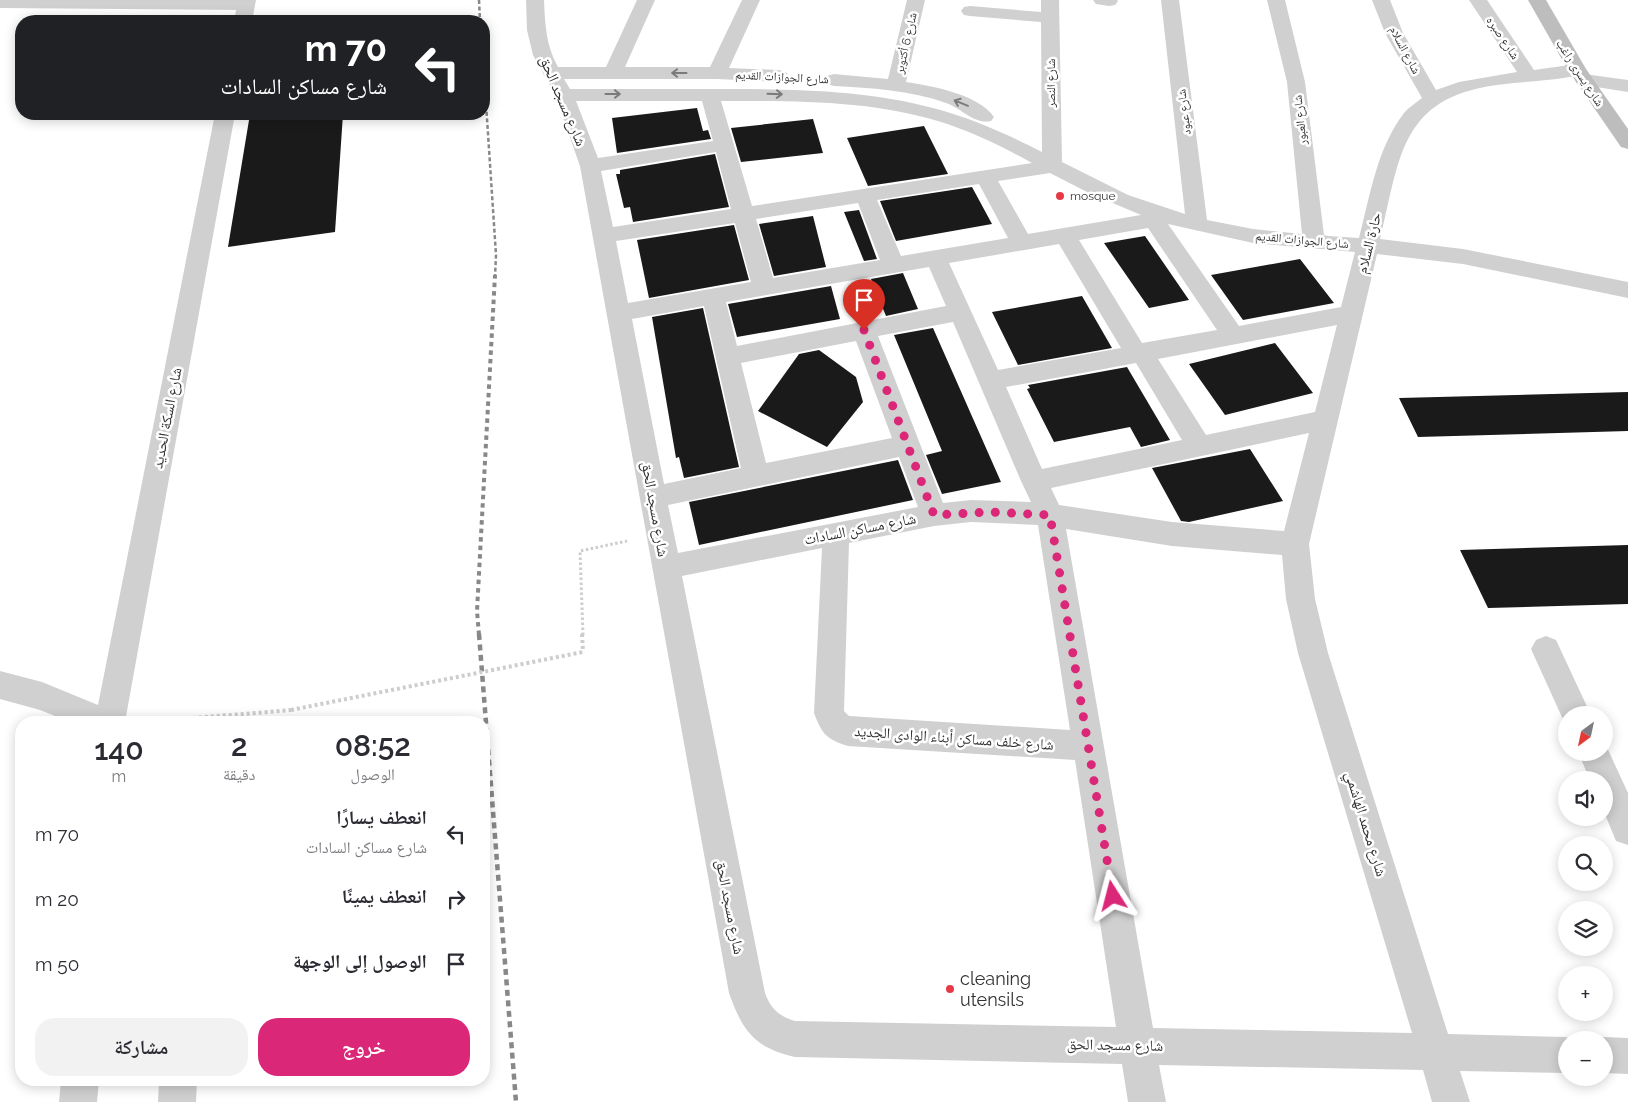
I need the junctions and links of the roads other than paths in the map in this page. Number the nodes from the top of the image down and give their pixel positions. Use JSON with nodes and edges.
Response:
{"nodes":[{"id":1,"x":535,"y":0,"type":"edge"},
{"id":2,"x":646,"y":0,"type":"edge"},
{"id":3,"x":751,"y":0,"type":"edge"},
{"id":4,"x":916,"y":0,"type":"edge"},
{"id":5,"x":1170,"y":0,"type":"edge"},
{"id":6,"x":1276,"y":0,"type":"edge"},
{"id":7,"x":1381,"y":0,"type":"edge"},
{"id":8,"x":1478,"y":0,"type":"edge"},
{"id":9,"x":1537,"y":0,"type":"edge"},
{"id":10,"x":0,"y":3,"type":"edge"},
{"id":11,"x":245,"y":9,"type":"edge"},
{"id":12,"x":1051,"y":9,"type":"edge"},
{"id":13,"x":970,"y":11,"type":"dead end"},
{"id":14,"x":614,"y":73,"type":"junction"},
{"id":15,"x":717,"y":73,"type":"junction"},
{"id":16,"x":1528,"y":75,"type":"junction"},
{"id":17,"x":1580,"y":75,"type":"junction"},
{"id":18,"x":558,"y":84,"type":"junction"},
{"id":19,"x":896,"y":86,"type":"junction"},
{"id":20,"x":1628,"y":86,"type":"edge"},
{"id":21,"x":710,"y":94,"type":"junction"},
{"id":22,"x":1432,"y":99,"type":"junction"},
{"id":23,"x":224,"y":120,"type":"edge"},
{"id":24,"x":993,"y":136,"type":"junction"},
{"id":25,"x":1628,"y":143,"type":"edge"},
{"id":26,"x":724,"y":146,"type":"junction"},
{"id":27,"x":590,"y":166,"type":"junction"},
{"id":28,"x":1052,"y":166,"type":"junction"},
{"id":29,"x":984,"y":177,"type":"junction"},
{"id":30,"x":865,"y":195,"type":"junction"},
{"id":31,"x":743,"y":214,"type":"junction"},
{"id":32,"x":1162,"y":219,"type":"junction"},
{"id":33,"x":1197,"y":225,"type":"junction"},
{"id":34,"x":1065,"y":235,"type":"junction"},
{"id":35,"x":604,"y":236,"type":"junction"},
{"id":36,"x":1314,"y":242,"type":"junction"},
{"id":37,"x":1022,"y":243,"type":"junction"},
{"id":38,"x":1368,"y":246,"type":"junction"},
{"id":39,"x":936,"y":258,"type":"junction"},
{"id":40,"x":893,"y":265,"type":"junction"},
{"id":41,"x":764,"y":288,"type":"junction"},
{"id":42,"x":1628,"y":290,"type":"edge"},
{"id":43,"x":713,"y":297,"type":"junction"},
{"id":44,"x":960,"y":312,"type":"junction"},
{"id":45,"x":619,"y":313,"type":"junction"},
{"id":46,"x":1351,"y":314,"type":"junction"},
{"id":47,"x":864,"y":330,"type":"junction"},
{"id":48,"x":1233,"y":335,"type":"junction"},
{"id":49,"x":1139,"y":353,"type":"junction"},
{"id":50,"x":728,"y":357,"type":"junction"},
{"id":51,"x":990,"y":381,"type":"junction"},
{"id":52,"x":1325,"y":420,"type":"junction"},
{"id":53,"x":908,"y":445,"type":"junction"},
{"id":54,"x":1199,"y":446,"type":"junction"},
{"id":55,"x":756,"y":476,"type":"junction"},
{"id":56,"x":1034,"y":481,"type":"junction"},
{"id":57,"x":653,"y":497,"type":"junction"},
{"id":58,"x":934,"y":515,"type":"junction"},
{"id":59,"x":1050,"y":515,"type":"junction"},
{"id":60,"x":836,"y":534,"type":"junction"},
{"id":61,"x":1295,"y":544,"type":"junction"},
{"id":62,"x":666,"y":567,"type":"junction"},
{"id":63,"x":1546,"y":649,"type":"dead end"},
{"id":64,"x":0,"y":685,"type":"edge"},
{"id":65,"x":1572,"y":706,"type":"edge"},
{"id":66,"x":90,"y":716,"type":"edge"},
{"id":67,"x":111,"y":716,"type":"edge"},
{"id":68,"x":1088,"y":746,"type":"junction"},
{"id":69,"x":1597,"y":761,"type":"edge"},
{"id":70,"x":1628,"y":829,"type":"edge"},
{"id":71,"x":1137,"y":1046,"type":"junction"},
{"id":72,"x":1436,"y":1052,"type":"junction"},
{"id":73,"x":1558,"y":1054,"type":"edge"},
{"id":74,"x":1613,"y":1055,"type":"edge"},
{"id":75,"x":1628,"y":1056,"type":"edge"},
{"id":76,"x":79,"y":1086,"type":"edge"},
{"id":77,"x":178,"y":1086,"type":"edge"},
{"id":78,"x":78,"y":1102,"type":"edge"},
{"id":79,"x":177,"y":1102,"type":"edge"},
{"id":80,"x":1147,"y":1102,"type":"edge"},
{"id":81,"x":1451,"y":1102,"type":"edge"}],
"edges":[{"from":1,"to":18,"type":"street","name":"شارع مسجد الحق"},
{"from":2,"to":14,"type":"street"},
{"from":3,"to":15,"type":"street"},
{"from":4,"to":19,"type":"street","name":"شارع 6 أكتوبر"},
{"from":5,"to":33,"type":"street","name":"شارع عبود"},
{"from":6,"to":36,"type":"street","name":"شارع العبور"},
{"from":7,"to":22,"type":"street","name":"شارع السلام"},
{"from":8,"to":16,"type":"street","name":"شارع صبره"},
{"from":9,"to":17,"type":"main road","name":"شارع يسرى راغب"},
{"from":10,"to":11,"type":"street"},
{"from":12,"to":13,"type":"street"},
{"from":12,"to":28,"type":"street","name":"شارع النصر"},
{"from":15,"to":14,"type":"street","name":"شارع الجوازات القديم","one_way":true},
{"from":14,"to":18,"type":"street","name":"شارع الجوازات القديم"},
{"from":15,"to":19,"type":"street","name":"شارع الجوازات القديم"},
{"from":16,"to":17,"type":"street","name":"حارة السلام"},
{"from":16,"to":22,"type":"street","name":"حارة السلام"},
{"from":17,"to":20,"type":"street","name":"حارة السلام"},
{"from":17,"to":25,"type":"main road","name":"شارع يسرى راغب"},
{"from":18,"to":21,"type":"street","name":"شارع الجوازات القديم","one_way":true},
{"from":18,"to":27,"type":"street","name":"شارع مسجد الحق"},
{"from":24,"to":19,"type":"street","name":"شارع الجوازات القديم","one_way":true},
{"from":21,"to":24,"type":"street","name":"شارع الجوازات القديم","one_way":true},
{"from":21,"to":26,"type":"street"},
{"from":22,"to":38,"type":"street","name":"حارة السلام"},
{"from":23,"to":67,"type":"street","name":"شارع السكة الحديد"},
{"from":24,"to":28,"type":"street","name":"شارع الجوازات القديم"},
{"from":26,"to":27,"type":"street"},
{"from":26,"to":31,"type":"street"},
{"from":27,"to":35,"type":"street","name":"شارع مسجد الحق"},
{"from":28,"to":29,"type":"street"},
{"from":28,"to":32,"type":"street","name":"شارع الجوازات القديم"},
{"from":29,"to":30,"type":"street"},
{"from":29,"to":37,"type":"street"},
{"from":30,"to":31,"type":"street"},
{"from":30,"to":40,"type":"street"},
{"from":31,"to":35,"type":"street"},
{"from":31,"to":41,"type":"street"},
{"from":32,"to":33,"type":"street","name":"شارع الجوازات القديم"},
{"from":32,"to":34,"type":"street"},
{"from":32,"to":48,"type":"street"},
{"from":33,"to":36,"type":"street","name":"شارع الجوازات القديم"},
{"from":34,"to":37,"type":"street"},
{"from":34,"to":49,"type":"street"},
{"from":35,"to":45,"type":"street","name":"شارع مسجد الحق"},
{"from":36,"to":38,"type":"street","name":"شارع الجوازات القديم"},
{"from":37,"to":39,"type":"street"},
{"from":38,"to":42,"type":"street","name":"شارع الجوازات القديم"},
{"from":38,"to":46,"type":"street","name":"حارة السلام"},
{"from":39,"to":40,"type":"street"},
{"from":39,"to":44,"type":"street"},
{"from":40,"to":41,"type":"street"},
{"from":41,"to":43,"type":"street"},
{"from":43,"to":45,"type":"street"},
{"from":43,"to":50,"type":"street"},
{"from":44,"to":47,"type":"street"},
{"from":44,"to":51,"type":"street"},
{"from":45,"to":57,"type":"street","name":"شارع مسجد الحق"},
{"from":46,"to":48,"type":"street"},
{"from":46,"to":52,"type":"street","name":"حارة السلام"},
{"from":47,"to":50,"type":"street"},
{"from":47,"to":53,"type":"street"},
{"from":48,"to":49,"type":"street"},
{"from":49,"to":51,"type":"street"},
{"from":49,"to":54,"type":"street"},
{"from":50,"to":55,"type":"street"},
{"from":51,"to":56,"type":"street"},
{"from":52,"to":54,"type":"street"},
{"from":52,"to":61,"type":"street","name":"حارة السلام"},
{"from":53,"to":55,"type":"street"},
{"from":53,"to":58,"type":"street"},
{"from":54,"to":56,"type":"street"},
{"from":55,"to":57,"type":"street"},
{"from":56,"to":59,"type":"street"},
{"from":57,"to":62,"type":"street","name":"شارع مسجد الحق"},
{"from":58,"to":59,"type":"street","name":"شارع مساكن السادات"},
{"from":58,"to":60,"type":"street","name":"شارع مساكن السادات"},
{"from":59,"to":61,"type":"street","name":"شارع مساكن السادات"},
{"from":59,"to":68,"type":"street"},
{"from":60,"to":62,"type":"street","name":"شارع مساكن السادات"},
{"from":60,"to":68,"type":"street","name":"شارع خلف مساكن أبناء الوادى الجديد"},
{"from":61,"to":72,"type":"street","name":"شارع محمد الهاشمي"},
{"from":62,"to":71,"type":"street","name":"شارع مسجد الحق"},
{"from":63,"to":65,"type":"street"},
{"from":64,"to":66,"type":"street"},
{"from":68,"to":71,"type":"street"},
{"from":69,"to":70,"type":"street"},
{"from":71,"to":72,"type":"street","name":"شارع مسجد الحق"},
{"from":71,"to":80,"type":"street"},
{"from":72,"to":73,"type":"street","name":"شارع مسجد الحق"},
{"from":72,"to":81,"type":"street","name":"شارع محمد الهاشمي"},
{"from":74,"to":75,"type":"street"},
{"from":76,"to":78,"type":"street"},
{"from":77,"to":79,"type":"street"}]}
